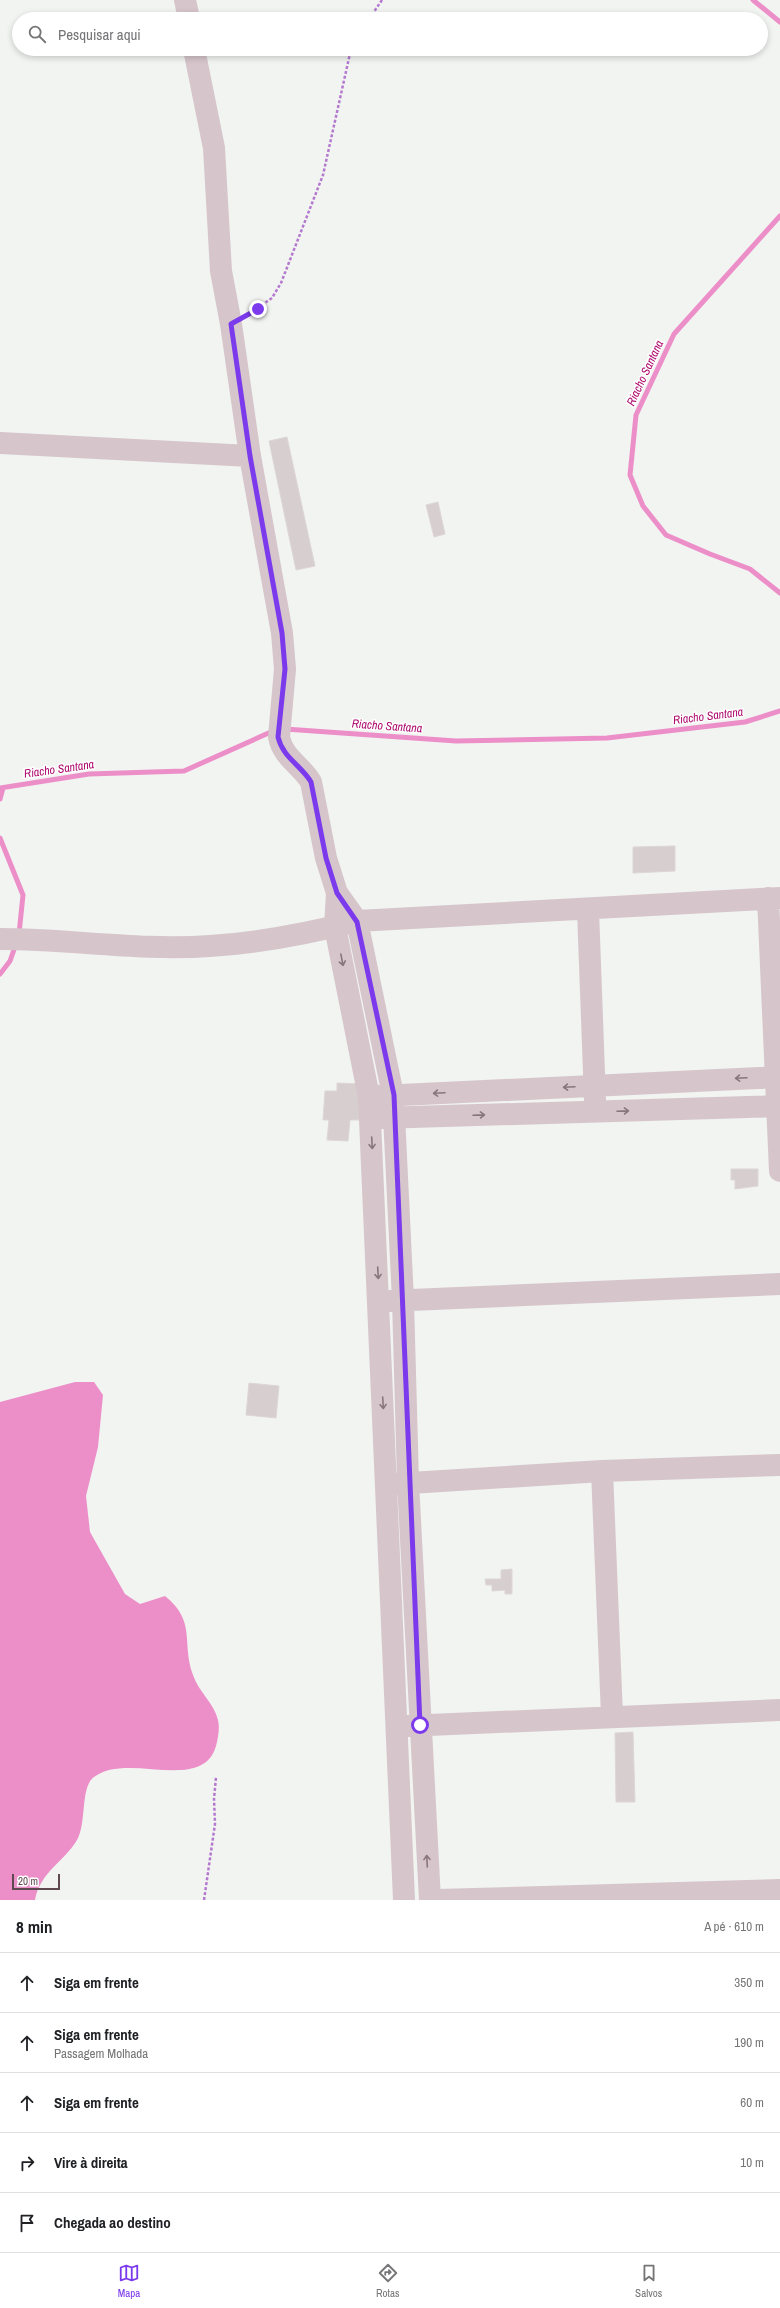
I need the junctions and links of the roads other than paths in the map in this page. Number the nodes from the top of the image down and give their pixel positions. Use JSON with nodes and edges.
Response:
{"nodes":[{"id":1,"x":185,"y":0,"type":"edge"},
{"id":2,"x":188,"y":12,"type":"edge"},
{"id":3,"x":195,"y":56,"type":"edge"},
{"id":4,"x":0,"y":443,"type":"edge"},
{"id":5,"x":250,"y":456,"type":"junction"},
{"id":6,"x":337,"y":893,"type":"junction"},
{"id":7,"x":774,"y":898,"type":"edge"},
{"id":8,"x":588,"y":910,"type":"junction"},
{"id":9,"x":357,"y":922,"type":"junction"},
{"id":10,"x":336,"y":927,"type":"junction"},
{"id":11,"x":0,"y":939,"type":"edge"},
{"id":12,"x":779,"y":1077,"type":"edge"},
{"id":13,"x":594,"y":1086,"type":"junction"},
{"id":14,"x":394,"y":1095,"type":"junction"},
{"id":15,"x":369,"y":1097,"type":"junction"},
{"id":16,"x":779,"y":1106,"type":"edge"},
{"id":17,"x":595,"y":1111,"type":"junction"},
{"id":18,"x":394,"y":1117,"type":"junction"},
{"id":19,"x":370,"y":1119,"type":"junction"},
{"id":20,"x":780,"y":1171,"type":"edge"},
{"id":21,"x":780,"y":1284,"type":"edge"},
{"id":22,"x":403,"y":1300,"type":"junction"},
{"id":23,"x":379,"y":1301,"type":"junction"},
{"id":24,"x":780,"y":1465,"type":"edge"},
{"id":25,"x":602,"y":1471,"type":"junction"},
{"id":26,"x":408,"y":1482,"type":"junction"},
{"id":27,"x":387,"y":1485,"type":"junction"},
{"id":28,"x":780,"y":1710,"type":"edge"},
{"id":29,"x":612,"y":1716,"type":"junction"},
{"id":30,"x":420,"y":1725,"type":"junction"},
{"id":31,"x":398,"y":1726,"type":"junction"},
{"id":32,"x":780,"y":1890,"type":"edge"},
{"id":33,"x":404,"y":1900,"type":"edge"},
{"id":34,"x":430,"y":1900,"type":"edge"},
{"id":35,"x":438,"y":1900,"type":"edge"}],
"edges":[{"from":1,"to":2,"type":"street"},
{"from":3,"to":5,"type":"street"},
{"from":4,"to":5,"type":"street"},
{"from":5,"to":6,"type":"street"},
{"from":6,"to":9,"type":"street"},
{"from":6,"to":10,"type":"street"},
{"from":7,"to":8,"type":"street"},
{"from":7,"to":12,"type":"street"},
{"from":8,"to":9,"type":"street"},
{"from":8,"to":13,"type":"street"},
{"from":9,"to":10,"type":"street"},
{"from":9,"to":14,"type":"street"},
{"from":10,"to":11,"type":"street"},
{"from":10,"to":15,"type":"street","one_way":true},
{"from":12,"to":13,"type":"street","one_way":true},
{"from":12,"to":16,"type":"street"},
{"from":13,"to":14,"type":"street","one_way":true},
{"from":13,"to":17,"type":"street"},
{"from":14,"to":15,"type":"street"},
{"from":14,"to":18,"type":"street"},
{"from":15,"to":19,"type":"street"},
{"from":17,"to":16,"type":"street","one_way":true},
{"from":16,"to":20,"type":"street"},
{"from":18,"to":17,"type":"street","one_way":true},
{"from":18,"to":19,"type":"street"},
{"from":18,"to":22,"type":"street"},
{"from":19,"to":23,"type":"street","one_way":true},
{"from":21,"to":22,"type":"street"},
{"from":22,"to":23,"type":"street"},
{"from":22,"to":26,"type":"street"},
{"from":23,"to":27,"type":"street","one_way":true},
{"from":24,"to":25,"type":"street"},
{"from":25,"to":26,"type":"street"},
{"from":25,"to":29,"type":"street"},
{"from":26,"to":27,"type":"street"},
{"from":26,"to":30,"type":"street"},
{"from":27,"to":31,"type":"street"},
{"from":28,"to":29,"type":"street"},
{"from":29,"to":30,"type":"street"},
{"from":30,"to":31,"type":"street"},
{"from":34,"to":30,"type":"street","one_way":true},
{"from":31,"to":33,"type":"street"},
{"from":32,"to":35,"type":"street"}]}
